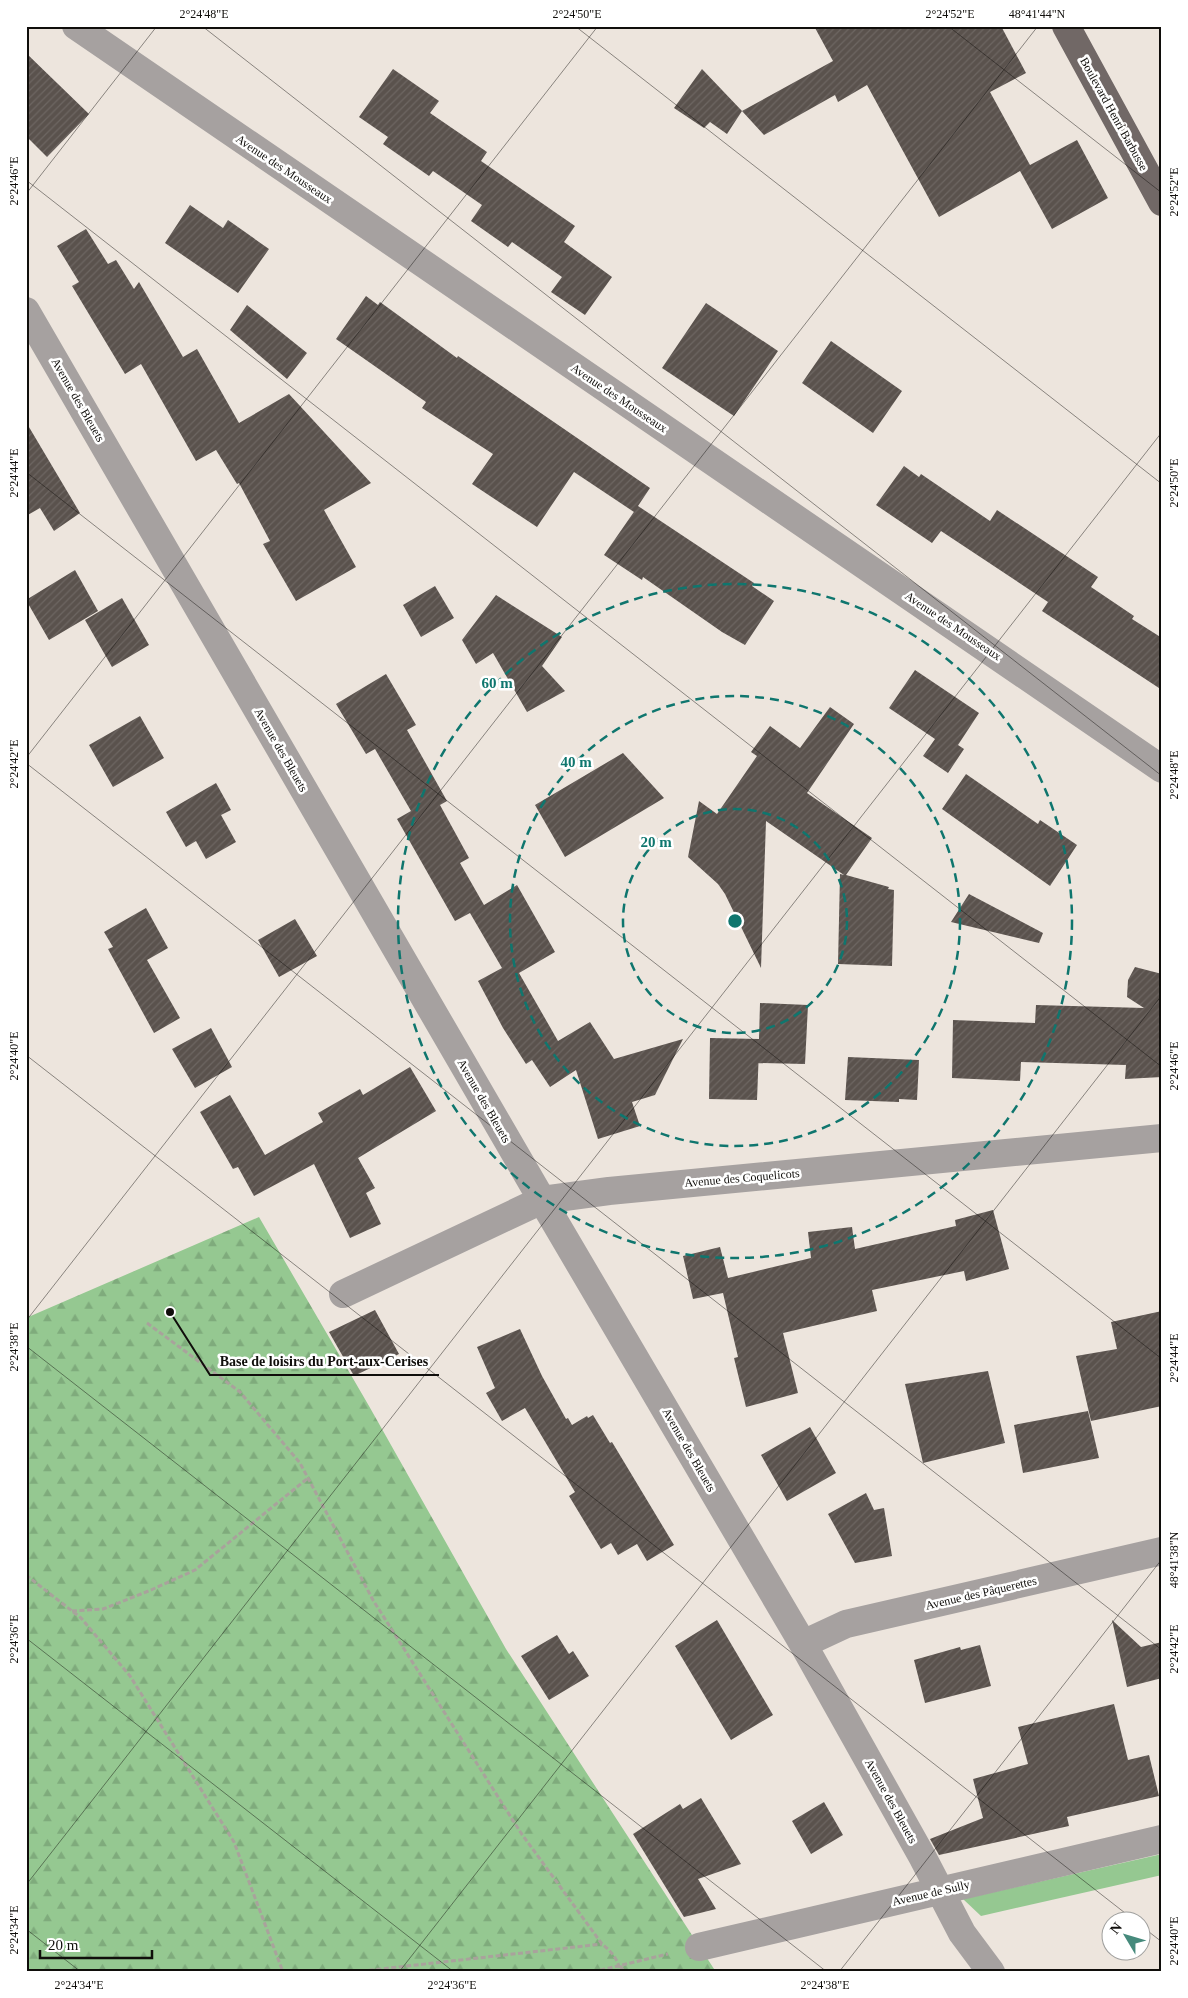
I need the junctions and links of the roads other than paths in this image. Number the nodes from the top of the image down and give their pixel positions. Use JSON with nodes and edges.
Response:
{"nodes":[{"id":1,"x":76,"y":26,"type":"edge"},
{"id":2,"x":1066,"y":26,"type":"edge"},
{"id":3,"x":1162,"y":202,"type":"edge"},
{"id":4,"x":26,"y":311,"type":"edge"},
{"id":5,"x":1162,"y":769,"type":"edge"},
{"id":6,"x":1162,"y":1138,"type":"edge"},
{"id":7,"x":542,"y":1200,"type":"junction"},
{"id":8,"x":343,"y":1294,"type":"dead end"},
{"id":9,"x":1162,"y":1551,"type":"edge"},
{"id":10,"x":803,"y":1644,"type":"junction"},
{"id":11,"x":1162,"y":1839,"type":"edge"},
{"id":12,"x":940,"y":1891,"type":"junction"},
{"id":13,"x":699,"y":1947,"type":"road end"},
{"id":14,"x":991,"y":1972,"type":"edge"}],
"edges":[{"from":1,"to":5,"type":"street","name":"Avenue des Mousseaux"},
{"from":2,"to":3,"type":"main road","name":"Boulevard Henri Barbusse"},
{"from":4,"to":7,"type":"street","name":"Avenue des Bleuets"},
{"from":6,"to":7,"type":"street","name":"Avenue des Coquelicots"},
{"from":7,"to":8,"type":"street","name":"Avenue des Coquelicots"},
{"from":7,"to":10,"type":"street","name":"Avenue des Bleuets"},
{"from":9,"to":10,"type":"street","name":"Avenue des Pâquerettes"},
{"from":10,"to":12,"type":"street","name":"Avenue des Bleuets"},
{"from":11,"to":12,"type":"street","name":"Avenue de Sully"},
{"from":12,"to":13,"type":"street","name":"Avenue de Sully"},
{"from":12,"to":14,"type":"street","name":"Avenue des Bleuets"}]}
